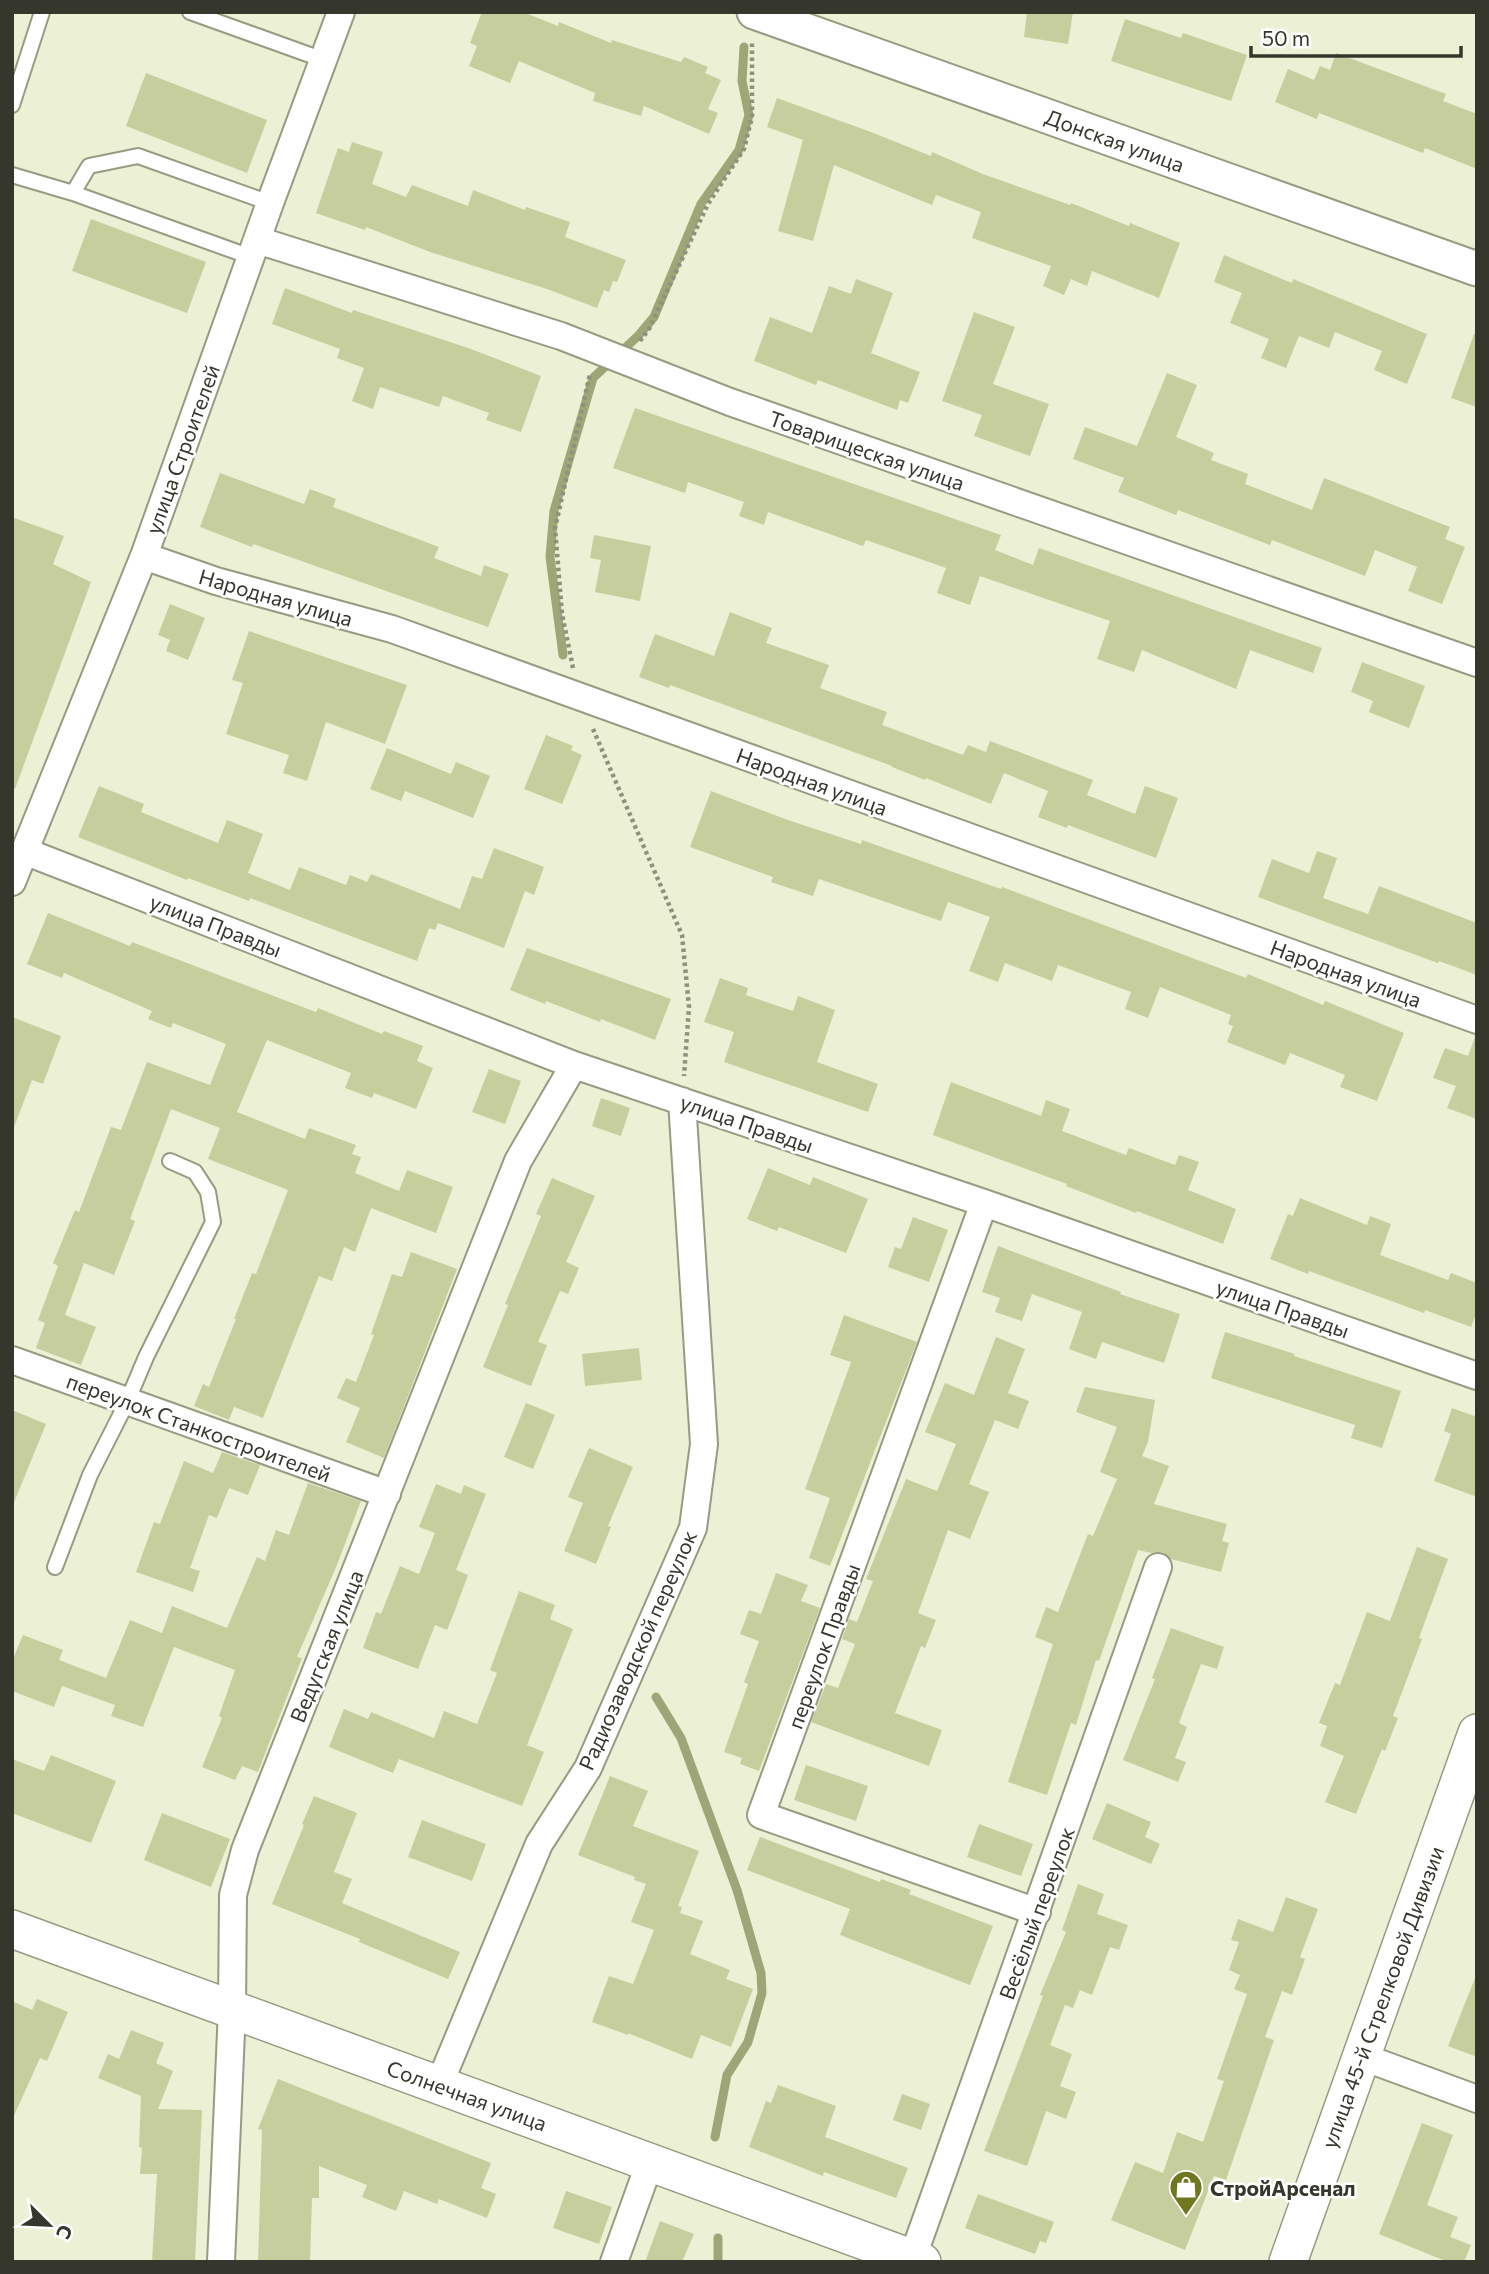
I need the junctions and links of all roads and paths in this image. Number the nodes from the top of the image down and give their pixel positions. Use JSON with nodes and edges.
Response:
{"nodes":[{"id":1,"x":42,"y":12,"type":"edge"},
{"id":2,"x":190,"y":12,"type":"edge"},
{"id":3,"x":341,"y":12,"type":"edge"},
{"id":4,"x":753,"y":25,"type":"edge"},
{"id":5,"x":324,"y":60,"type":"junction"},
{"id":6,"x":12,"y":105,"type":"edge"},
{"id":7,"x":12,"y":175,"type":"edge"},
{"id":8,"x":73,"y":193,"type":"junction"},
{"id":9,"x":270,"y":203,"type":"junction"},
{"id":10,"x":254,"y":248,"type":"junction"},
{"id":11,"x":1477,"y":268,"type":"edge"},
{"id":12,"x":625,"y":361,"type":"junction"},
{"id":13,"x":144,"y":556,"type":"junction"},
{"id":14,"x":1477,"y":663,"type":"edge"},
{"id":15,"x":24,"y":851,"type":"junction"},
{"id":16,"x":12,"y":882,"type":"edge"},
{"id":17,"x":1477,"y":1020,"type":"edge"},
{"id":18,"x":575,"y":1065,"type":"junction"},
{"id":19,"x":682,"y":1101,"type":"junction"},
{"id":20,"x":170,"y":1161,"type":"dead end"},
{"id":21,"x":984,"y":1203,"type":"junction"},
{"id":22,"x":12,"y":1360,"type":"edge"},
{"id":23,"x":1477,"y":1376,"type":"edge"},
{"id":24,"x":127,"y":1402,"type":"junction"},
{"id":25,"x":387,"y":1494,"type":"junction"},
{"id":26,"x":55,"y":1567,"type":"dead end"},
{"id":27,"x":1158,"y":1567,"type":"dead end"},
{"id":28,"x":1476,"y":1740,"type":"edge"},
{"id":29,"x":1037,"y":1912,"type":"junction"},
{"id":30,"x":12,"y":1929,"type":"edge"},
{"id":31,"x":232,"y":2009,"type":"junction"},
{"id":32,"x":1360,"y":2056,"type":"junction"},
{"id":33,"x":439,"y":2085,"type":"junction"},
{"id":34,"x":1477,"y":2099,"type":"edge"},
{"id":35,"x":650,"y":2162,"type":"junction"},
{"id":36,"x":915,"y":2261,"type":"edge"},
{"id":37,"x":221,"y":2262,"type":"edge"},
{"id":38,"x":614,"y":2262,"type":"edge"},
{"id":39,"x":1288,"y":2262,"type":"edge"}],
"edges":[{"from":1,"to":6,"type":"lane"},
{"from":2,"to":5,"type":"lane"},
{"from":3,"to":5,"type":"street","name":"улица Строителей"},
{"from":4,"to":11,"type":"street","name":"Донская улица"},
{"from":4,"to":12,"type":"path"},
{"from":5,"to":9,"type":"street","name":"улица Строителей"},
{"from":7,"to":8,"type":"lane"},
{"from":8,"to":9,"type":"lane"},
{"from":8,"to":10,"type":"lane"},
{"from":9,"to":10,"type":"street","name":"улица Строителей"},
{"from":10,"to":12,"type":"street","name":"Товарищеская улица"},
{"from":10,"to":13,"type":"street","name":"улица Строителей"},
{"from":12,"to":14,"type":"street","name":"Товарищеская улица"},
{"from":13,"to":15,"type":"street","name":"улица Строителей"},
{"from":13,"to":17,"type":"street","name":"Народная улица"},
{"from":15,"to":16,"type":"street","name":"улица Строителей"},
{"from":15,"to":18,"type":"street","name":"улица Правды"},
{"from":18,"to":19,"type":"street","name":"улица Правды"},
{"from":18,"to":25,"type":"street","name":"Ведугская улица"},
{"from":19,"to":21,"type":"street","name":"улица Правды"},
{"from":19,"to":33,"type":"street","name":"Радиозаводской переулок"},
{"from":20,"to":24,"type":"lane"},
{"from":21,"to":23,"type":"street","name":"улица Правды"},
{"from":21,"to":29,"type":"street","name":"переулок Правды"},
{"from":22,"to":24,"type":"street","name":"переулок Станкостроителей"},
{"from":24,"to":25,"type":"street","name":"переулок Станкостроителей"},
{"from":24,"to":26,"type":"lane"},
{"from":25,"to":31,"type":"street","name":"Ведугская улица"},
{"from":27,"to":29,"type":"street","name":"Весёлый переулок"},
{"from":28,"to":32,"type":"main road","name":"улица 45-й Стрелковой Дивизии"},
{"from":29,"to":36,"type":"street","name":"Весёлый переулок"},
{"from":30,"to":31,"type":"main road","name":"Солнечная улица"},
{"from":31,"to":33,"type":"main road","name":"Солнечная улица"},
{"from":31,"to":37,"type":"street","name":"Ведугская улица"},
{"from":32,"to":34,"type":"street"},
{"from":32,"to":39,"type":"main road","name":"улица 45-й Стрелковой Дивизии"},
{"from":33,"to":35,"type":"main road","name":"Солнечная улица"},
{"from":35,"to":36,"type":"main road","name":"Солнечная улица"},
{"from":35,"to":38,"type":"street"}]}
